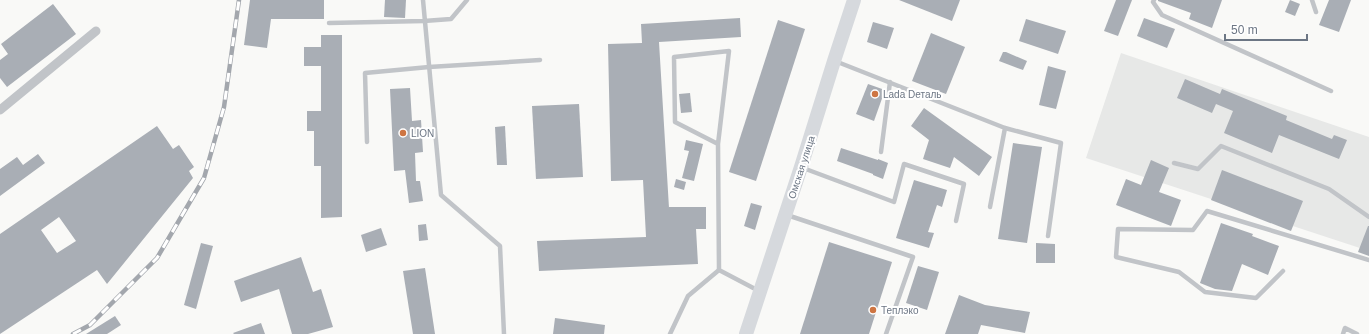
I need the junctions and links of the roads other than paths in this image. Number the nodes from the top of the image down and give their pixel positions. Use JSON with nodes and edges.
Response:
{"nodes":[{"id":1,"x":423,"y":0,"type":"edge"},
{"id":2,"x":467,"y":0,"type":"edge"},
{"id":3,"x":854,"y":0,"type":"edge"},
{"id":4,"x":1154,"y":0,"type":"edge"},
{"id":5,"x":1312,"y":0,"type":"edge"},
{"id":6,"x":1316,"y":12,"type":"dead end"},
{"id":7,"x":424,"y":21,"type":"junction"},
{"id":8,"x":329,"y":23,"type":"dead end"},
{"id":9,"x":96,"y":32,"type":"dead end"},
{"id":10,"x":540,"y":60,"type":"dead end"},
{"id":11,"x":834,"y":61,"type":"junction"},
{"id":12,"x":429,"y":67,"type":"junction"},
{"id":13,"x":890,"y":82,"type":"junction"},
{"id":14,"x":1331,"y":91,"type":"dead end"},
{"id":15,"x":0,"y":110,"type":"edge"},
{"id":16,"x":1005,"y":128,"type":"junction"},
{"id":17,"x":367,"y":142,"type":"dead end"},
{"id":18,"x":718,"y":144,"type":"junction"},
{"id":19,"x":880,"y":152,"type":"dead end"},
{"id":20,"x":1174,"y":163,"type":"dead end"},
{"id":21,"x":801,"y":167,"type":"junction"},
{"id":22,"x":990,"y":207,"type":"dead end"},
{"id":23,"x":786,"y":214,"type":"junction"},
{"id":24,"x":1369,"y":217,"type":"edge"},
{"id":25,"x":956,"y":221,"type":"dead end"},
{"id":26,"x":1048,"y":236,"type":"dead end"},
{"id":27,"x":1369,"y":260,"type":"edge"},
{"id":28,"x":719,"y":270,"type":"junction"},
{"id":29,"x":1283,"y":271,"type":"dead end"},
{"id":30,"x":760,"y":292,"type":"junction"},
{"id":31,"x":504,"y":334,"type":"edge"},
{"id":32,"x":670,"y":334,"type":"edge"},
{"id":33,"x":746,"y":334,"type":"edge"},
{"id":34,"x":886,"y":334,"type":"edge"},
{"id":35,"x":1343,"y":334,"type":"edge"},
{"id":36,"x":1358,"y":334,"type":"edge"}],
"edges":[{"from":1,"to":7,"type":"lane"},
{"from":2,"to":7,"type":"lane"},
{"from":3,"to":11,"type":"main road","name":"Омская улица"},
{"from":4,"to":14,"type":"lane"},
{"from":5,"to":6,"type":"lane"},
{"from":7,"to":8,"type":"lane"},
{"from":7,"to":12,"type":"lane"},
{"from":9,"to":15,"type":"street"},
{"from":10,"to":12,"type":"lane"},
{"from":11,"to":13,"type":"lane"},
{"from":11,"to":21,"type":"main road","name":"Омская улица"},
{"from":12,"to":17,"type":"lane"},
{"from":12,"to":31,"type":"lane"},
{"from":13,"to":16,"type":"lane"},
{"from":13,"to":19,"type":"lane"},
{"from":16,"to":22,"type":"lane"},
{"from":16,"to":26,"type":"lane"},
{"from":18,"to":18,"type":"lane"},
{"from":18,"to":28,"type":"lane"},
{"from":20,"to":24,"type":"lane"},
{"from":21,"to":23,"type":"main road","name":"Омская улица"},
{"from":21,"to":25,"type":"lane"},
{"from":23,"to":30,"type":"main road","name":"Омская улица"},
{"from":23,"to":34,"type":"lane"},
{"from":27,"to":29,"type":"lane"},
{"from":28,"to":30,"type":"lane"},
{"from":28,"to":32,"type":"lane"},
{"from":30,"to":33,"type":"main road","name":"Омская улица"},
{"from":35,"to":36,"type":"lane"}]}
